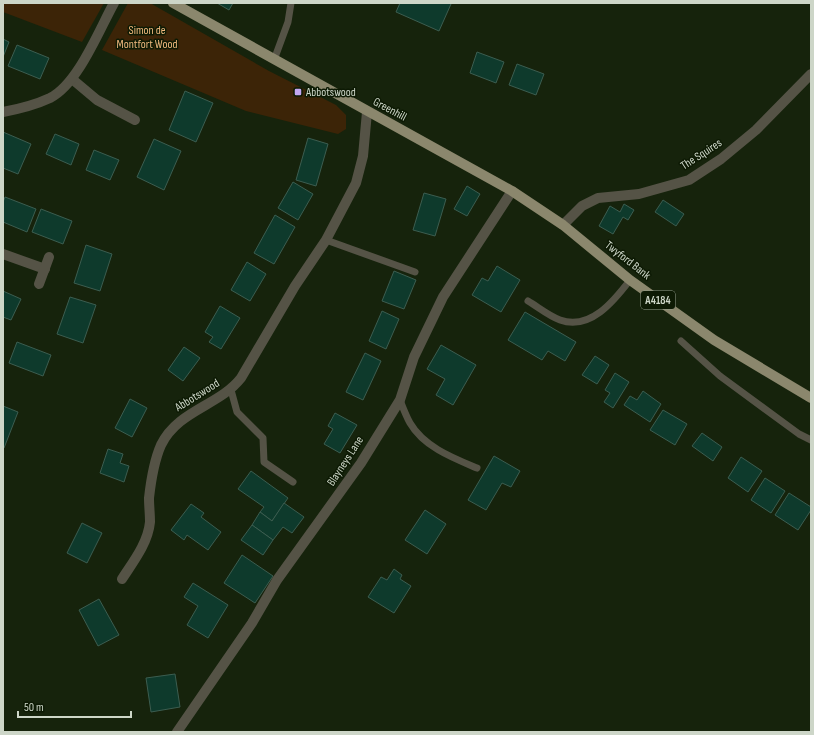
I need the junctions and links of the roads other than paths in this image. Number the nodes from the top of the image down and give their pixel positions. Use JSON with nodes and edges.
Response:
{"nodes":[{"id":1,"x":114,"y":3,"type":"edge"},
{"id":2,"x":173,"y":3,"type":"edge"},
{"id":3,"x":291,"y":3,"type":"edge"},
{"id":4,"x":274,"y":60,"type":"junction"},
{"id":5,"x":811,"y":74,"type":"edge"},
{"id":6,"x":72,"y":79,"type":"junction"},
{"id":7,"x":3,"y":112,"type":"edge"},
{"id":8,"x":367,"y":112,"type":"junction"},
{"id":9,"x":135,"y":120,"type":"dead end"},
{"id":10,"x":512,"y":191,"type":"junction"},
{"id":11,"x":563,"y":225,"type":"junction"},
{"id":12,"x":326,"y":240,"type":"junction"},
{"id":13,"x":3,"y":254,"type":"edge"},
{"id":14,"x":49,"y":257,"type":"dead end"},
{"id":15,"x":45,"y":269,"type":"junction"},
{"id":16,"x":415,"y":272,"type":"dead end"},
{"id":17,"x":630,"y":280,"type":"junction"},
{"id":18,"x":39,"y":284,"type":"dead end"},
{"id":19,"x":528,"y":301,"type":"dead end"},
{"id":20,"x":681,"y":341,"type":"dead end"},
{"id":21,"x":231,"y":390,"type":"junction"},
{"id":22,"x":811,"y":398,"type":"edge"},
{"id":23,"x":400,"y":400,"type":"junction"},
{"id":24,"x":811,"y":440,"type":"edge"},
{"id":25,"x":477,"y":468,"type":"dead end"},
{"id":26,"x":293,"y":482,"type":"dead end"},
{"id":27,"x":122,"y":579,"type":"dead end"},
{"id":28,"x":177,"y":732,"type":"edge"}],
"edges":[{"from":1,"to":6,"type":"street"},
{"from":2,"to":4,"type":"main road","name":"Greenhill","number":"A4184"},
{"from":3,"to":4,"type":"lane"},
{"from":4,"to":8,"type":"main road","name":"Greenhill","number":"A4184"},
{"from":5,"to":11,"type":"street","name":"The Squires"},
{"from":6,"to":7,"type":"street"},
{"from":6,"to":9,"type":"street"},
{"from":8,"to":10,"type":"main road","name":"Greenhill","number":"A4184"},
{"from":8,"to":12,"type":"street","name":"Abbotswood"},
{"from":10,"to":11,"type":"main road","name":"Twyford Bank","number":"A4184"},
{"from":10,"to":23,"type":"street","name":"Blayneys Lane"},
{"from":11,"to":17,"type":"main road","name":"Twyford Bank","number":"A4184"},
{"from":12,"to":16,"type":"lane"},
{"from":12,"to":21,"type":"street","name":"Abbotswood"},
{"from":13,"to":15,"type":"street"},
{"from":14,"to":15,"type":"street"},
{"from":15,"to":18,"type":"street"},
{"from":17,"to":19,"type":"lane"},
{"from":17,"to":22,"type":"main road","name":"Twyford Bank","number":"A4184"},
{"from":20,"to":24,"type":"lane"},
{"from":21,"to":26,"type":"lane"},
{"from":21,"to":27,"type":"street","name":"Abbotswood"},
{"from":23,"to":25,"type":"lane"},
{"from":23,"to":28,"type":"street","name":"Blayneys Lane"}]}
